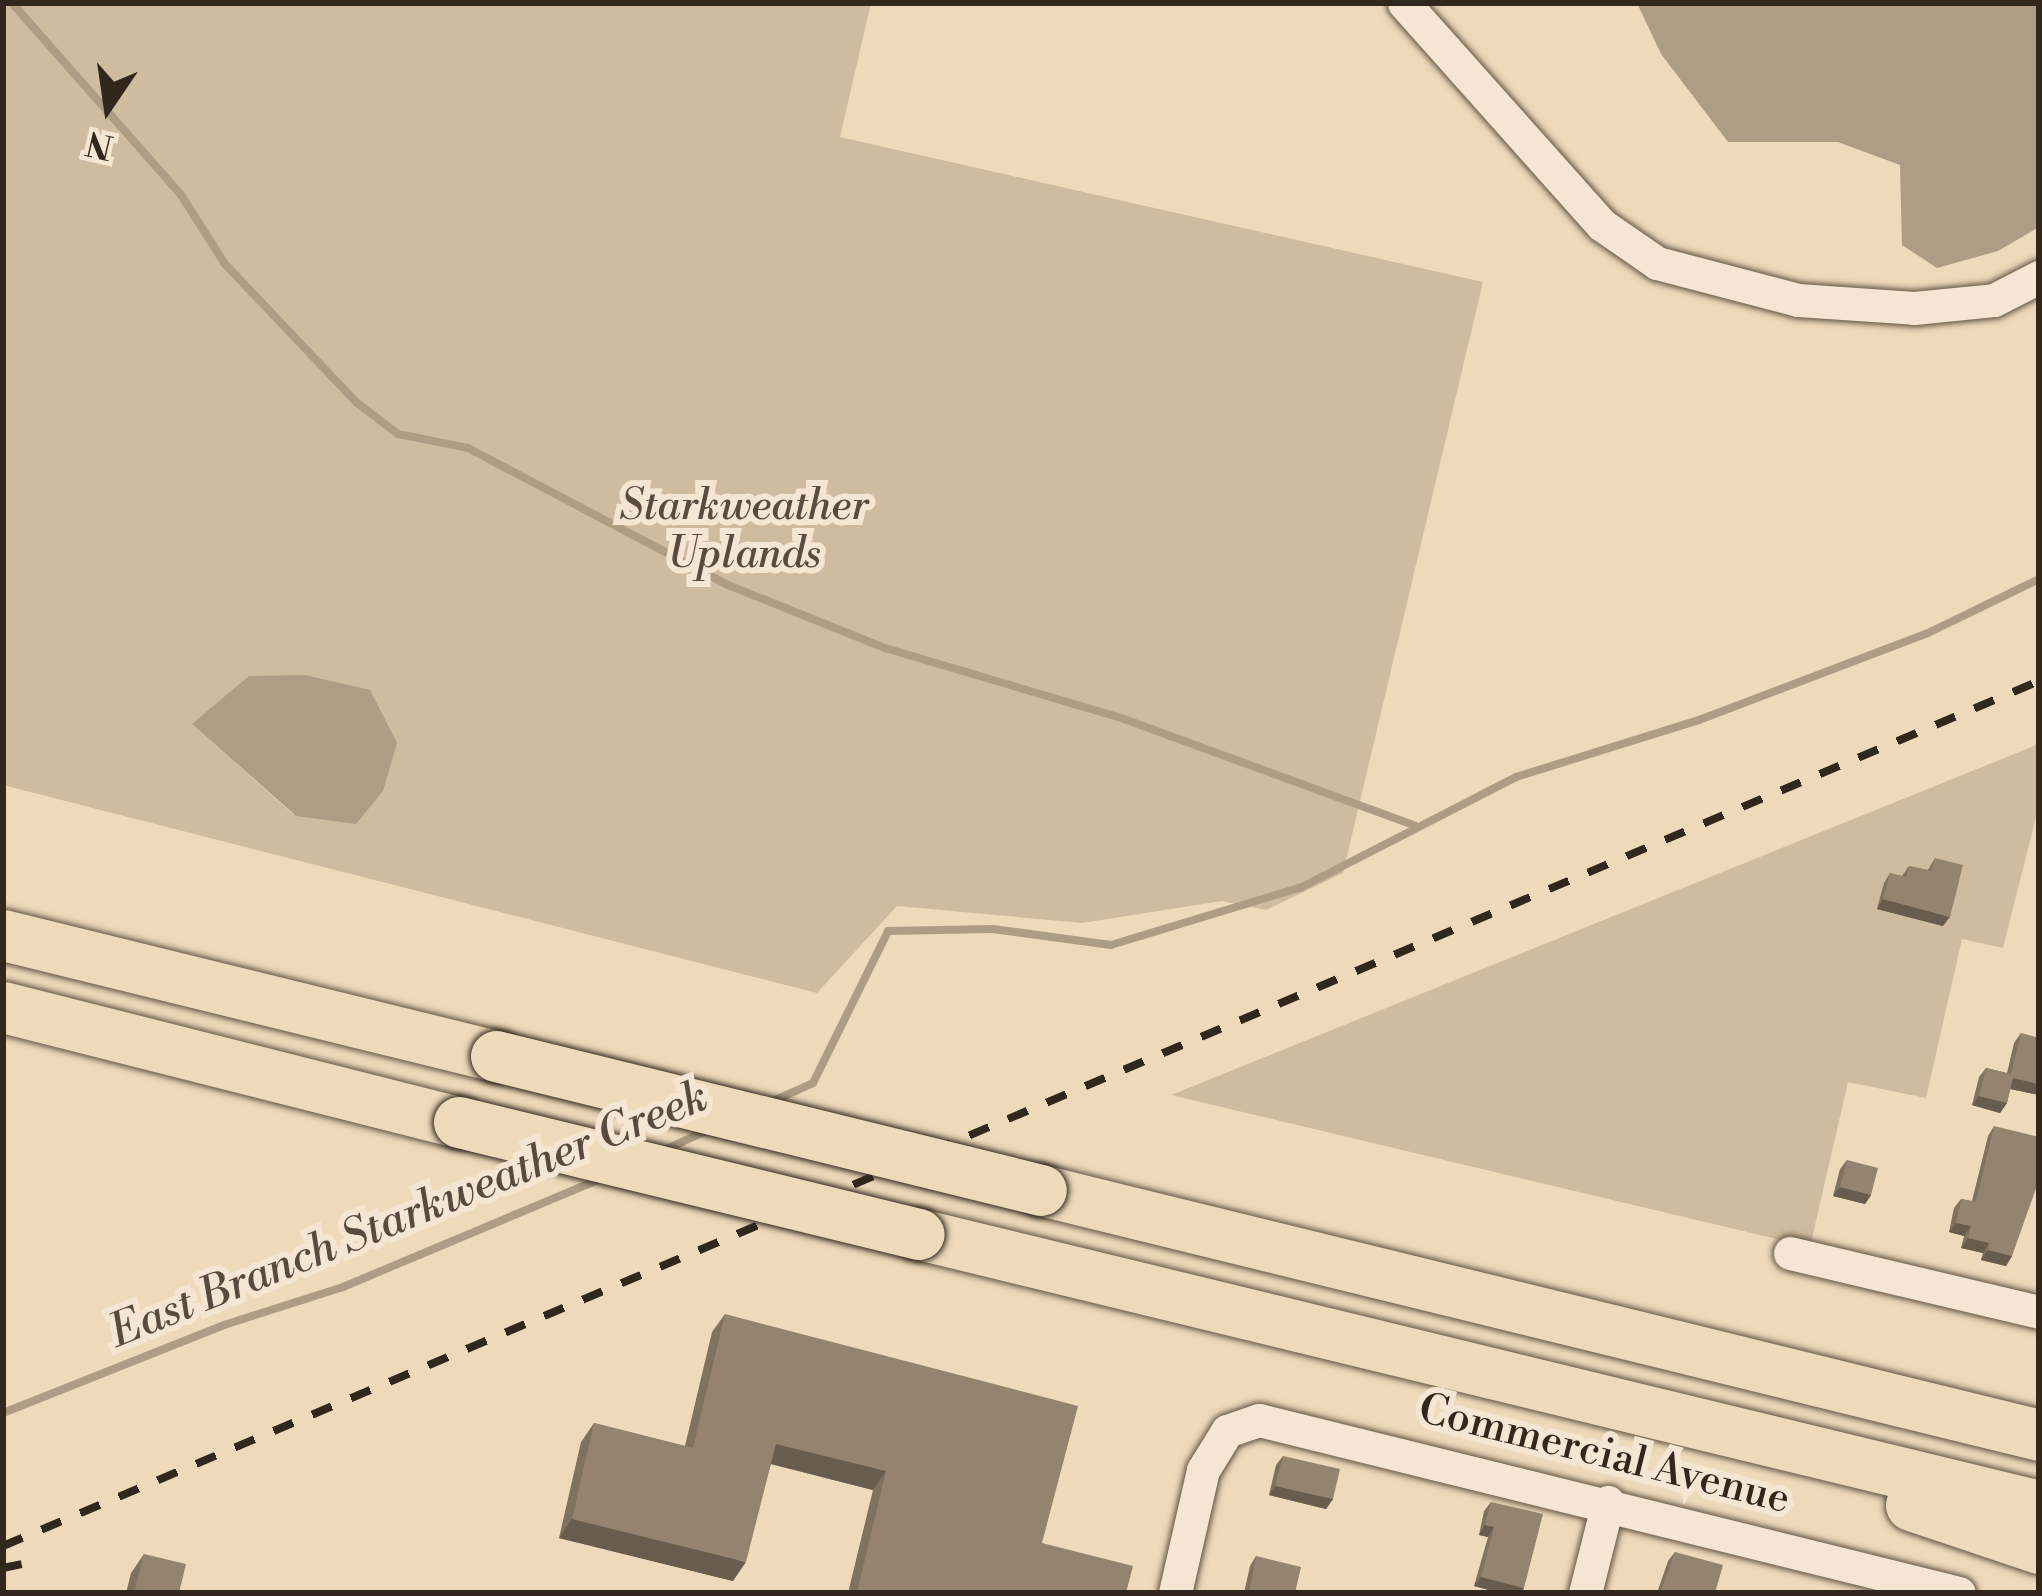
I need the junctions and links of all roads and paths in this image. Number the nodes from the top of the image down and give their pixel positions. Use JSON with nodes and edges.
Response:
{"nodes":[{"id":1,"x":1404,"y":3,"type":"edge"},
{"id":2,"x":2039,"y":278,"type":"edge"},
{"id":3,"x":3,"y":912,"type":"edge"},
{"id":4,"x":3,"y":935,"type":"edge"},
{"id":5,"x":3,"y":1007,"type":"edge"},
{"id":6,"x":3,"y":1030,"type":"edge"},
{"id":7,"x":388,"y":1030,"type":"junction"},
{"id":8,"x":151,"y":1045,"type":"junction"},
{"id":9,"x":1790,"y":1253,"type":"dead end"},
{"id":10,"x":2039,"y":1312,"type":"edge"},
{"id":11,"x":1744,"y":1363,"type":"junction"},
{"id":12,"x":1563,"y":1390,"type":"junction"},
{"id":13,"x":2039,"y":1402,"type":"edge"},
{"id":14,"x":2039,"y":1435,"type":"edge"},
{"id":15,"x":1608,"y":1502,"type":"junction"},
{"id":16,"x":2039,"y":1506,"type":"edge"},
{"id":17,"x":2039,"y":1548,"type":"edge"},
{"id":18,"x":1175,"y":1593,"type":"edge"},
{"id":19,"x":1585,"y":1593,"type":"edge"},
{"id":20,"x":1959,"y":1593,"type":"edge"}],
"edges":[{"from":1,"to":2,"type":"street"},
{"from":3,"to":7,"type":"highway"},
{"from":4,"to":7,"type":"highway"},
{"from":5,"to":8,"type":"highway"},
{"from":6,"to":8,"type":"highway"},
{"from":7,"to":11,"type":"highway","bridge":true},
{"from":8,"to":12,"type":"highway","bridge":true},
{"from":9,"to":10,"type":"street"},
{"from":11,"to":13,"type":"highway"},
{"from":11,"to":14,"type":"highway"},
{"from":12,"to":16,"type":"highway"},
{"from":12,"to":17,"type":"highway"},
{"from":15,"to":18,"type":"street","name":"Commercial Avenue"},
{"from":15,"to":19,"type":"street"},
{"from":15,"to":20,"type":"street","name":"Commercial Avenue"}]}
